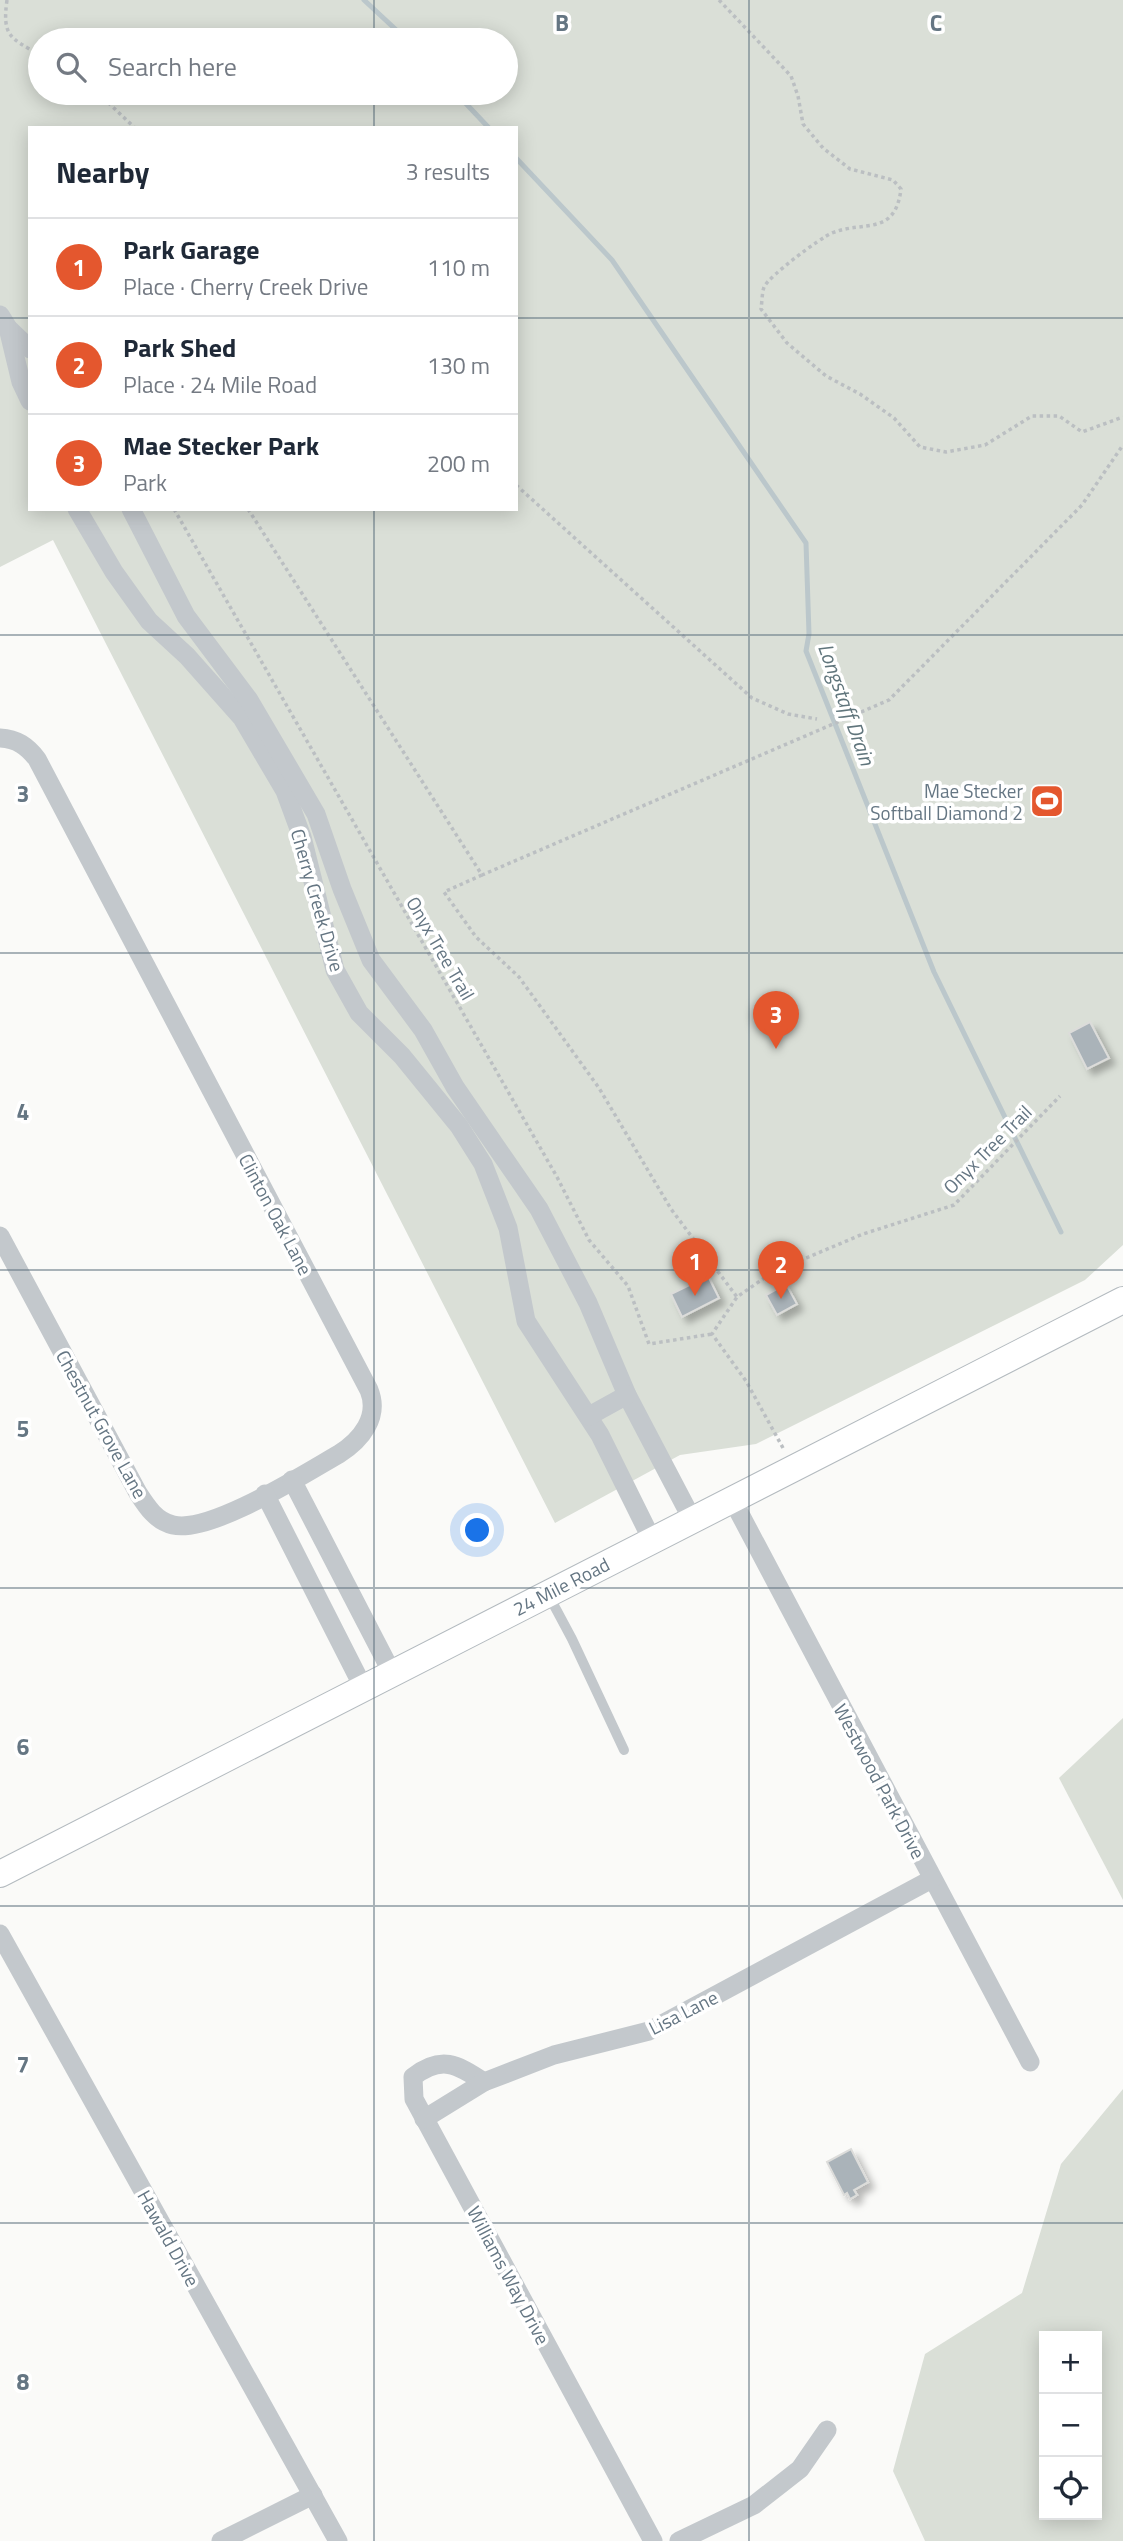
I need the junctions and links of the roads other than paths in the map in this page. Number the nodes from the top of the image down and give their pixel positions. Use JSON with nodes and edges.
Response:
{"nodes":[{"id":1,"x":4,"y":321,"type":"edge"},
{"id":2,"x":28,"y":347,"type":"edge"},
{"id":3,"x":28,"y":397,"type":"edge"},
{"id":4,"x":79,"y":511,"type":"edge"},
{"id":5,"x":132,"y":511,"type":"edge"},
{"id":6,"x":249,"y":714,"type":"junction"},
{"id":7,"x":5,"y":739,"type":"edge"},
{"id":8,"x":473,"y":1130,"type":"junction"},
{"id":9,"x":0,"y":1236,"type":"edge"},
{"id":10,"x":1123,"y":1300,"type":"edge"},
{"id":11,"x":627,"y":1395,"type":"junction"},
{"id":12,"x":589,"y":1416,"type":"junction"},
{"id":13,"x":292,"y":1480,"type":"junction"},
{"id":14,"x":265,"y":1494,"type":"junction"},
{"id":15,"x":732,"y":1499,"type":"junction"},
{"id":16,"x":692,"y":1520,"type":"junction"},
{"id":17,"x":652,"y":1540,"type":"junction"},
{"id":18,"x":548,"y":1593,"type":"junction"},
{"id":19,"x":392,"y":1673,"type":"junction"},
{"id":20,"x":363,"y":1687,"type":"junction"},
{"id":21,"x":624,"y":1750,"type":"dead end"},
{"id":22,"x":0,"y":1874,"type":"edge"},
{"id":23,"x":932,"y":1880,"type":"junction"},
{"id":24,"x":0,"y":1934,"type":"edge"},
{"id":25,"x":1030,"y":2062,"type":"dead end"},
{"id":26,"x":484,"y":2082,"type":"junction"},
{"id":27,"x":424,"y":2119,"type":"junction"},
{"id":28,"x":827,"y":2430,"type":"dead end"},
{"id":29,"x":313,"y":2495,"type":"junction"},
{"id":30,"x":221,"y":2541,"type":"edge"},
{"id":31,"x":338,"y":2541,"type":"edge"},
{"id":32,"x":653,"y":2541,"type":"edge"},
{"id":33,"x":679,"y":2541,"type":"edge"}],
"edges":[{"from":1,"to":2,"type":"street"},
{"from":1,"to":3,"type":"street"},
{"from":4,"to":6,"type":"street","name":"Cherry Creek Drive"},
{"from":5,"to":6,"type":"street","name":"Cherry Creek Drive"},
{"from":6,"to":8,"type":"street","name":"Cherry Creek Drive"},
{"from":6,"to":8,"type":"street","name":"Cherry Creek Drive"},
{"from":7,"to":13,"type":"street","name":"Clinton Oak Lane"},
{"from":8,"to":11,"type":"street","name":"Cherry Creek Drive"},
{"from":8,"to":12,"type":"street","name":"Cherry Creek Drive"},
{"from":9,"to":14,"type":"street","name":"Chestnut Grove Lane"},
{"from":10,"to":15,"type":"street","name":"24 Mile Road"},
{"from":11,"to":12,"type":"street"},
{"from":11,"to":16,"type":"street","name":"Cherry Creek Drive"},
{"from":12,"to":17,"type":"street","name":"Cherry Creek Drive"},
{"from":13,"to":14,"type":"street","name":"Chestnut Grove Lane"},
{"from":13,"to":19,"type":"street"},
{"from":14,"to":20,"type":"street"},
{"from":15,"to":16,"type":"street","name":"24 Mile Road"},
{"from":15,"to":23,"type":"street","name":"Westwood Park Drive"},
{"from":16,"to":17,"type":"street","name":"24 Mile Road"},
{"from":17,"to":18,"type":"street","name":"24 Mile Road"},
{"from":18,"to":19,"type":"street","name":"24 Mile Road"},
{"from":18,"to":21,"type":"lane"},
{"from":19,"to":20,"type":"street","name":"24 Mile Road"},
{"from":20,"to":22,"type":"street","name":"24 Mile Road"},
{"from":23,"to":25,"type":"street","name":"Westwood Park Drive"},
{"from":23,"to":26,"type":"street","name":"Lisa Lane"},
{"from":24,"to":29,"type":"street","name":"Hawald Drive"},
{"from":26,"to":27,"type":"street","name":"Lisa Lane"},
{"from":26,"to":27,"type":"street","name":"Williams Way Drive"},
{"from":27,"to":32,"type":"street","name":"Williams Way Drive"},
{"from":28,"to":33,"type":"street"},
{"from":29,"to":30,"type":"street"},
{"from":29,"to":31,"type":"street","name":"Hawald Drive"}]}
